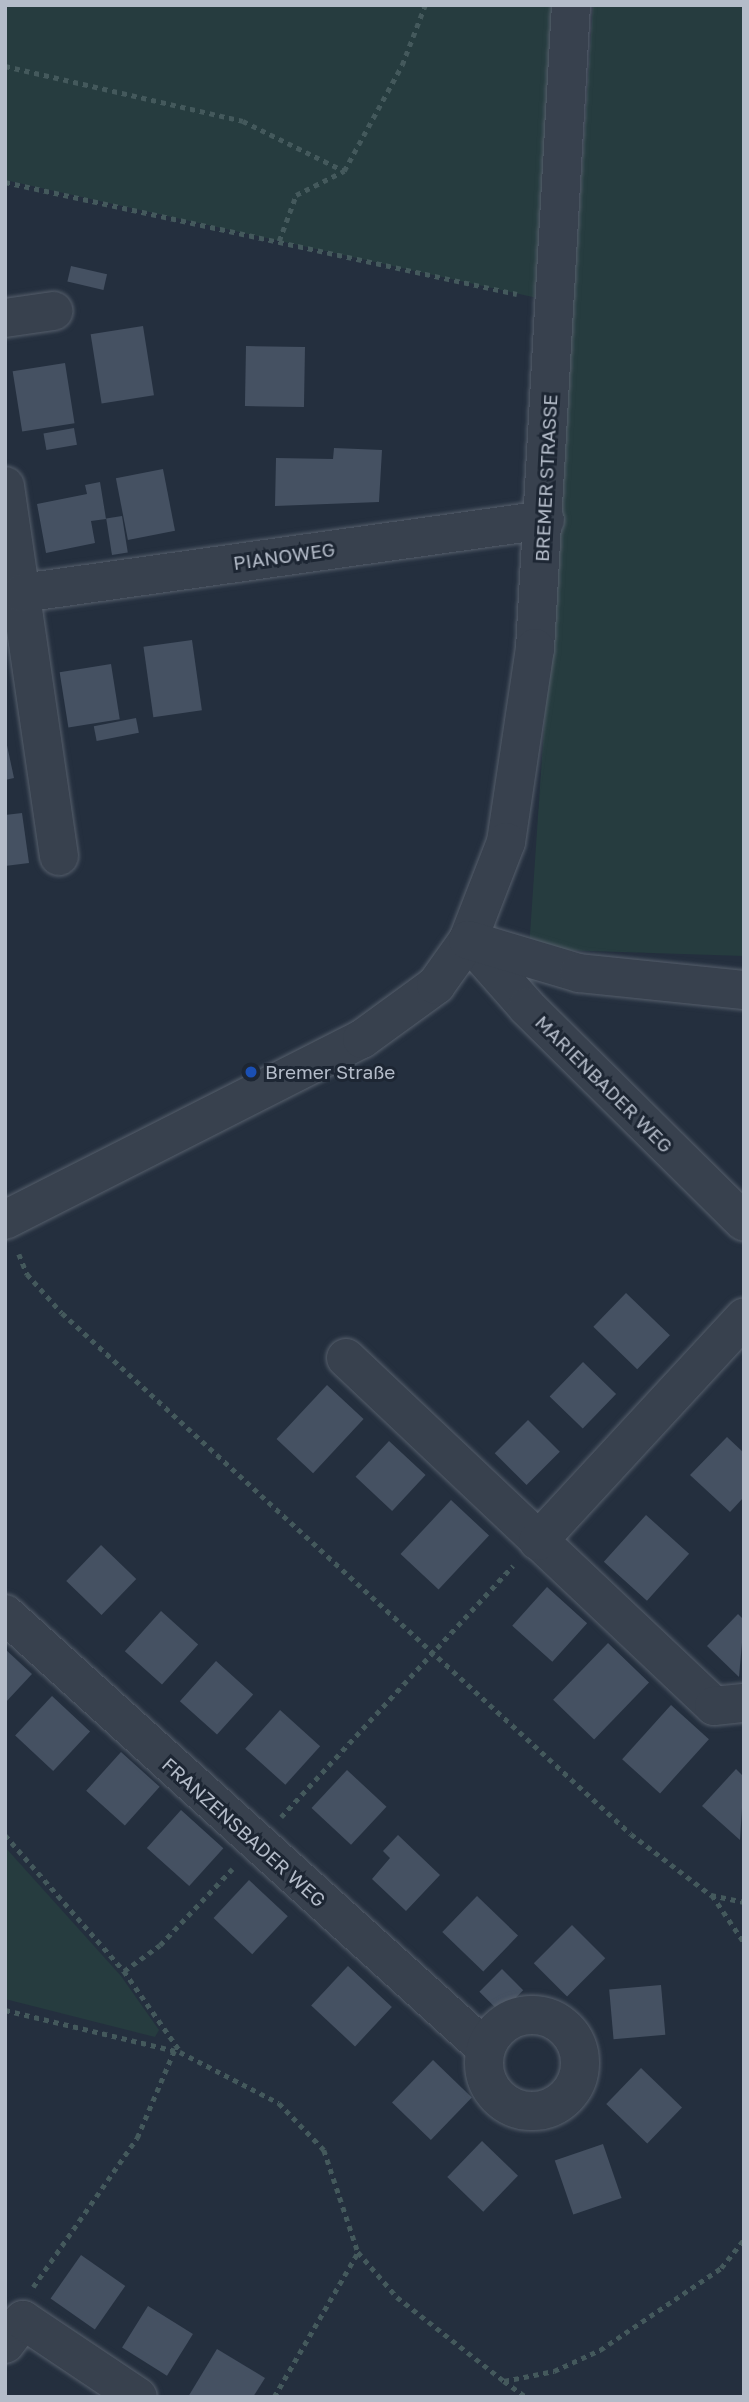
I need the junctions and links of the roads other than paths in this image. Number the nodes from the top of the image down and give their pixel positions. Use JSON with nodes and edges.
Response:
{"nodes":[{"id":1,"x":571,"y":5,"type":"edge"},
{"id":2,"x":53,"y":311,"type":"dead end"},
{"id":3,"x":5,"y":318,"type":"edge"},
{"id":4,"x":5,"y":486,"type":"edge"},
{"id":5,"x":545,"y":520,"type":"junction"},
{"id":6,"x":22,"y":593,"type":"junction"},
{"id":7,"x":59,"y":856,"type":"dead end"},
{"id":8,"x":468,"y":940,"type":"junction"},
{"id":9,"x":744,"y":990,"type":"edge"},
{"id":10,"x":744,"y":1222,"type":"edge"},
{"id":11,"x":10,"y":1231,"type":"edge"},
{"id":12,"x":744,"y":1318,"type":"edge"},
{"id":13,"x":346,"y":1358,"type":"dead end"},
{"id":14,"x":538,"y":1541,"type":"junction"},
{"id":15,"x":5,"y":1614,"type":"edge"},
{"id":16,"x":744,"y":1703,"type":"edge"},
{"id":17,"x":485,"y":2048,"type":"dead end"},
{"id":18,"x":14,"y":2332,"type":"edge"},
{"id":19,"x":138,"y":2397,"type":"edge"}],
"edges":[{"from":1,"to":5,"type":"street","name":"BREMER STRASSE"},
{"from":2,"to":3,"type":"street"},
{"from":4,"to":6,"type":"street"},
{"from":5,"to":6,"type":"street","name":"PIANOWEG"},
{"from":5,"to":8,"type":"street","name":"BREMER STRASSE"},
{"from":6,"to":7,"type":"street"},
{"from":8,"to":9,"type":"street"},
{"from":8,"to":10,"type":"street","name":"MARIENBADER WEG"},
{"from":8,"to":11,"type":"street","name":"BREMER STRASSE"},
{"from":12,"to":14,"type":"street"},
{"from":13,"to":14,"type":"street"},
{"from":14,"to":16,"type":"street"},
{"from":15,"to":17,"type":"street","name":"FRANZENSBADER WEG"},
{"from":18,"to":19,"type":"street"}]}
